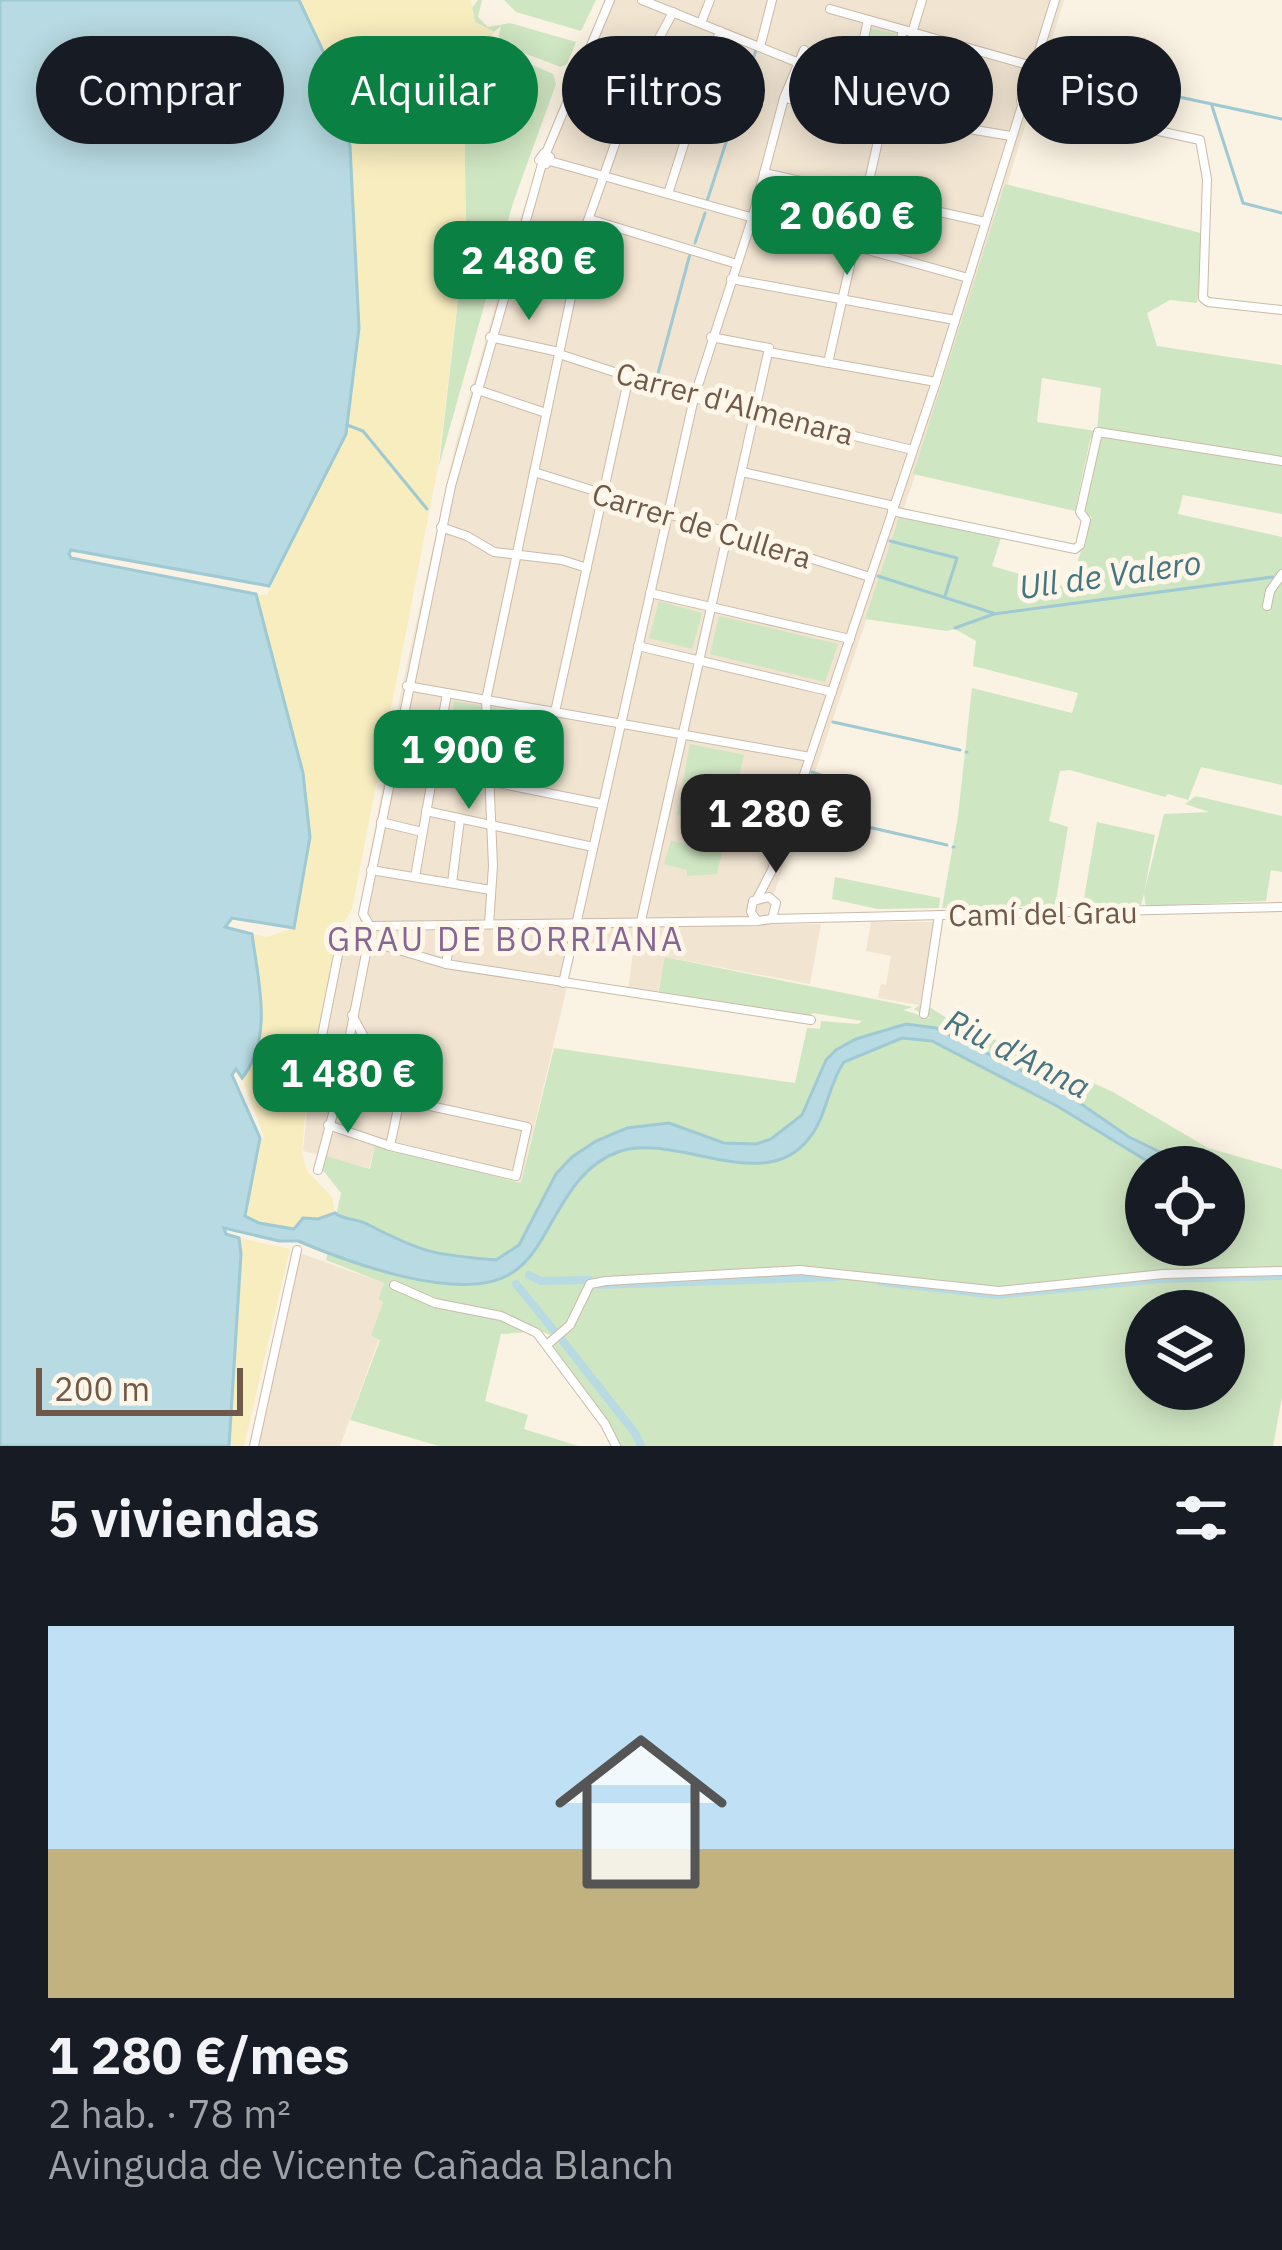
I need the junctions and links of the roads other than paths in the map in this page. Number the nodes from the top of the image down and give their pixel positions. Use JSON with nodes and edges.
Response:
{"nodes":[{"id":1,"x":610,"y":0,"type":"edge"},
{"id":2,"x":642,"y":0,"type":"edge"},
{"id":3,"x":710,"y":0,"type":"edge"},
{"id":4,"x":772,"y":0,"type":"edge"},
{"id":5,"x":922,"y":0,"type":"edge"},
{"id":6,"x":1055,"y":0,"type":"edge"},
{"id":7,"x":830,"y":9,"type":"dead end"},
{"id":8,"x":673,"y":12,"type":"junction"},
{"id":9,"x":868,"y":20,"type":"junction"},
{"id":10,"x":701,"y":23,"type":"junction"},
{"id":11,"x":719,"y":31,"type":"junction"},
{"id":12,"x":907,"y":32,"type":"junction"},
{"id":13,"x":595,"y":36,"type":"edge"},
{"id":14,"x":661,"y":36,"type":"edge"},
{"id":15,"x":732,"y":36,"type":"edge"},
{"id":16,"x":763,"y":36,"type":"edge"},
{"id":17,"x":864,"y":36,"type":"edge"},
{"id":18,"x":906,"y":36,"type":"edge"},
{"id":19,"x":1042,"y":36,"type":"edge"},
{"id":20,"x":1017,"y":62,"type":"edge"},
{"id":21,"x":789,"y":86,"type":"edge"},
{"id":22,"x":784,"y":98,"type":"junction"},
{"id":23,"x":789,"y":99,"type":"edge"},
{"id":24,"x":562,"y":116,"type":"edge"},
{"id":25,"x":1017,"y":121,"type":"edge"},
{"id":26,"x":993,"y":133,"type":"edge"},
{"id":27,"x":1011,"y":136,"type":"junction"},
{"id":28,"x":1181,"y":136,"type":"edge"},
{"id":29,"x":614,"y":144,"type":"edge"},
{"id":30,"x":878,"y":144,"type":"edge"},
{"id":31,"x":546,"y":159,"type":"junction"},
{"id":32,"x":764,"y":173,"type":"junction"},
{"id":33,"x":602,"y":176,"type":"junction"},
{"id":34,"x":668,"y":194,"type":"junction"},
{"id":35,"x":866,"y":196,"type":"junction"},
{"id":36,"x":588,"y":219,"type":"junction"},
{"id":37,"x":752,"y":219,"type":"junction"},
{"id":38,"x":985,"y":222,"type":"junction"},
{"id":39,"x":854,"y":247,"type":"junction"},
{"id":40,"x":736,"y":264,"type":"junction"},
{"id":41,"x":968,"y":278,"type":"junction"},
{"id":42,"x":731,"y":279,"type":"junction"},
{"id":43,"x":842,"y":299,"type":"junction"},
{"id":44,"x":1282,"y":310,"type":"edge"},
{"id":45,"x":955,"y":320,"type":"junction"},
{"id":46,"x":490,"y":337,"type":"junction"},
{"id":47,"x":711,"y":338,"type":"junction"},
{"id":48,"x":769,"y":350,"type":"junction"},
{"id":49,"x":559,"y":353,"type":"junction"},
{"id":50,"x":828,"y":363,"type":"junction"},
{"id":51,"x":629,"y":376,"type":"junction"},
{"id":52,"x":935,"y":382,"type":"junction"},
{"id":53,"x":476,"y":389,"type":"junction"},
{"id":54,"x":694,"y":398,"type":"junction"},
{"id":55,"x":755,"y":412,"type":"junction"},
{"id":56,"x":546,"y":413,"type":"junction"},
{"id":57,"x":913,"y":450,"type":"junction"},
{"id":58,"x":1282,"y":461,"type":"edge"},
{"id":59,"x":534,"y":472,"type":"junction"},
{"id":60,"x":742,"y":472,"type":"junction"},
{"id":61,"x":603,"y":494,"type":"junction"},
{"id":62,"x":893,"y":509,"type":"junction"},
{"id":63,"x":668,"y":514,"type":"junction"},
{"id":64,"x":441,"y":527,"type":"junction"},
{"id":65,"x":728,"y":533,"type":"junction"},
{"id":66,"x":517,"y":553,"type":"junction"},
{"id":67,"x":586,"y":568,"type":"junction"},
{"id":68,"x":1282,"y":574,"type":"edge"},
{"id":69,"x":870,"y":578,"type":"junction"},
{"id":70,"x":650,"y":593,"type":"junction"},
{"id":71,"x":1267,"y":606,"type":"dead end"},
{"id":72,"x":712,"y":607,"type":"junction"},
{"id":73,"x":850,"y":639,"type":"junction"},
{"id":74,"x":638,"y":646,"type":"junction"},
{"id":75,"x":700,"y":660,"type":"junction"},
{"id":76,"x":407,"y":686,"type":"junction"},
{"id":77,"x":832,"y":692,"type":"junction"},
{"id":78,"x":447,"y":693,"type":"junction"},
{"id":79,"x":486,"y":700,"type":"junction"},
{"id":80,"x":554,"y":712,"type":"junction"},
{"id":81,"x":621,"y":724,"type":"junction"},
{"id":82,"x":683,"y":735,"type":"junction"},
{"id":83,"x":810,"y":758,"type":"junction"},
{"id":84,"x":434,"y":770,"type":"junction"},
{"id":85,"x":489,"y":781,"type":"junction"},
{"id":86,"x":603,"y":804,"type":"junction"},
{"id":87,"x":426,"y":811,"type":"junction"},
{"id":88,"x":460,"y":818,"type":"junction"},
{"id":89,"x":381,"y":822,"type":"junction"},
{"id":90,"x":491,"y":825,"type":"junction"},
{"id":91,"x":422,"y":832,"type":"junction"},
{"id":92,"x":593,"y":847,"type":"junction"},
{"id":93,"x":371,"y":869,"type":"junction"},
{"id":94,"x":772,"y":870,"type":"junction"},
{"id":95,"x":415,"y":877,"type":"junction"},
{"id":96,"x":452,"y":883,"type":"junction"},
{"id":97,"x":491,"y":890,"type":"junction"},
{"id":98,"x":758,"y":897,"type":"junction"},
{"id":99,"x":775,"y":902,"type":"junction"},
{"id":100,"x":751,"y":906,"type":"junction"},
{"id":101,"x":1282,"y":907,"type":"edge"},
{"id":102,"x":939,"y":915,"type":"junction"},
{"id":103,"x":804,"y":918,"type":"junction"},
{"id":104,"x":772,"y":919,"type":"junction"},
{"id":105,"x":725,"y":920,"type":"junction"},
{"id":106,"x":758,"y":920,"type":"junction"},
{"id":107,"x":641,"y":921,"type":"junction"},
{"id":108,"x":576,"y":922,"type":"junction"},
{"id":109,"x":489,"y":924,"type":"junction"},
{"id":110,"x":453,"y":925,"type":"junction"},
{"id":111,"x":370,"y":926,"type":"junction"},
{"id":112,"x":368,"y":940,"type":"junction"},
{"id":113,"x":446,"y":964,"type":"junction"},
{"id":114,"x":562,"y":983,"type":"junction"},
{"id":115,"x":351,"y":1013,"type":"junction"},
{"id":116,"x":924,"y":1014,"type":"dead end"},
{"id":117,"x":811,"y":1020,"type":"dead end"},
{"id":118,"x":339,"y":1091,"type":"junction"},
{"id":119,"x":399,"y":1099,"type":"junction"},
{"id":120,"x":328,"y":1125,"type":"junction"},
{"id":121,"x":390,"y":1146,"type":"junction"},
{"id":122,"x":318,"y":1170,"type":"dead end"},
{"id":123,"x":297,"y":1250,"type":"dead end"},
{"id":124,"x":1282,"y":1271,"type":"edge"},
{"id":125,"x":394,"y":1285,"type":"dead end"},
{"id":126,"x":548,"y":1344,"type":"junction"},
{"id":127,"x":254,"y":1446,"type":"edge"},
{"id":128,"x":616,"y":1446,"type":"edge"}],
"edges":[{"from":1,"to":13,"type":"street"},
{"from":2,"to":8,"type":"street"},
{"from":3,"to":10,"type":"street"},
{"from":4,"to":16,"type":"street"},
{"from":5,"to":12,"type":"street"},
{"from":6,"to":19,"type":"street"},
{"from":7,"to":9,"type":"street"},
{"from":8,"to":10,"type":"street"},
{"from":8,"to":14,"type":"street"},
{"from":9,"to":12,"type":"street"},
{"from":9,"to":17,"type":"street"},
{"from":10,"to":11,"type":"street"},
{"from":11,"to":15,"type":"street"},
{"from":11,"to":34,"type":"street"},
{"from":12,"to":18,"type":"street"},
{"from":12,"to":20,"type":"street"},
{"from":21,"to":22,"type":"street"},
{"from":22,"to":23,"type":"street"},
{"from":22,"to":32,"type":"street"},
{"from":24,"to":31,"type":"street"},
{"from":25,"to":27,"type":"street"},
{"from":26,"to":27,"type":"street"},
{"from":27,"to":38,"type":"street"},
{"from":28,"to":44,"type":"street"},
{"from":29,"to":33,"type":"street"},
{"from":30,"to":35,"type":"street"},
{"from":31,"to":33,"type":"street"},
{"from":31,"to":46,"type":"street"},
{"from":32,"to":35,"type":"street"},
{"from":32,"to":37,"type":"street"},
{"from":33,"to":34,"type":"street"},
{"from":33,"to":36,"type":"street"},
{"from":34,"to":37,"type":"street"},
{"from":35,"to":38,"type":"street"},
{"from":35,"to":39,"type":"street"},
{"from":36,"to":40,"type":"street"},
{"from":36,"to":49,"type":"street"},
{"from":37,"to":39,"type":"street"},
{"from":37,"to":40,"type":"street"},
{"from":38,"to":41,"type":"street"},
{"from":39,"to":41,"type":"street"},
{"from":39,"to":43,"type":"street"},
{"from":40,"to":42,"type":"street"},
{"from":41,"to":45,"type":"street"},
{"from":42,"to":43,"type":"street"},
{"from":42,"to":47,"type":"street"},
{"from":43,"to":45,"type":"street"},
{"from":43,"to":50,"type":"street"},
{"from":45,"to":52,"type":"street"},
{"from":46,"to":49,"type":"street","name":"Carrer d'Almenara"},
{"from":46,"to":53,"type":"street"},
{"from":47,"to":48,"type":"street"},
{"from":47,"to":54,"type":"street"},
{"from":48,"to":50,"type":"street"},
{"from":48,"to":55,"type":"street"},
{"from":49,"to":51,"type":"street","name":"Carrer d'Almenara"},
{"from":49,"to":56,"type":"street"},
{"from":50,"to":52,"type":"street"},
{"from":51,"to":54,"type":"street","name":"Carrer d'Almenara"},
{"from":51,"to":61,"type":"street"},
{"from":52,"to":57,"type":"street"},
{"from":53,"to":56,"type":"street"},
{"from":53,"to":64,"type":"street"},
{"from":54,"to":55,"type":"street","name":"Carrer d'Almenara"},
{"from":54,"to":63,"type":"street"},
{"from":55,"to":57,"type":"street","name":"Carrer d'Almenara"},
{"from":55,"to":60,"type":"street"},
{"from":56,"to":59,"type":"street"},
{"from":57,"to":62,"type":"street"},
{"from":58,"to":62,"type":"street"},
{"from":59,"to":61,"type":"street","name":"Carrer de Cullera"},
{"from":59,"to":66,"type":"street"},
{"from":60,"to":62,"type":"street"},
{"from":60,"to":65,"type":"street"},
{"from":61,"to":63,"type":"street","name":"Carrer de Cullera"},
{"from":61,"to":67,"type":"street"},
{"from":62,"to":69,"type":"street"},
{"from":63,"to":65,"type":"street","name":"Carrer de Cullera"},
{"from":63,"to":70,"type":"street"},
{"from":64,"to":66,"type":"street"},
{"from":64,"to":76,"type":"street"},
{"from":65,"to":69,"type":"street","name":"Carrer de Cullera"},
{"from":65,"to":72,"type":"street"},
{"from":66,"to":67,"type":"street"},
{"from":66,"to":79,"type":"street"},
{"from":67,"to":80,"type":"street"},
{"from":68,"to":71,"type":"street"},
{"from":69,"to":73,"type":"street"},
{"from":70,"to":72,"type":"street"},
{"from":70,"to":74,"type":"street"},
{"from":72,"to":73,"type":"street"},
{"from":72,"to":75,"type":"street"},
{"from":73,"to":77,"type":"street"},
{"from":74,"to":75,"type":"street"},
{"from":74,"to":81,"type":"street"},
{"from":75,"to":77,"type":"street"},
{"from":75,"to":82,"type":"street"},
{"from":76,"to":78,"type":"street"},
{"from":76,"to":89,"type":"street"},
{"from":77,"to":83,"type":"street"},
{"from":78,"to":79,"type":"street"},
{"from":78,"to":84,"type":"street"},
{"from":79,"to":80,"type":"street"},
{"from":79,"to":85,"type":"street"},
{"from":80,"to":81,"type":"street"},
{"from":81,"to":82,"type":"street"},
{"from":81,"to":86,"type":"street"},
{"from":82,"to":83,"type":"street"},
{"from":82,"to":107,"type":"street"},
{"from":83,"to":94,"type":"street"},
{"from":84,"to":85,"type":"street"},
{"from":84,"to":87,"type":"street"},
{"from":85,"to":86,"type":"street"},
{"from":85,"to":90,"type":"street"},
{"from":86,"to":92,"type":"street"},
{"from":87,"to":88,"type":"street"},
{"from":87,"to":91,"type":"street"},
{"from":88,"to":90,"type":"street"},
{"from":88,"to":96,"type":"street"},
{"from":89,"to":91,"type":"street"},
{"from":89,"to":93,"type":"street"},
{"from":90,"to":92,"type":"street"},
{"from":90,"to":97,"type":"street"},
{"from":91,"to":95,"type":"street"},
{"from":92,"to":108,"type":"street"},
{"from":93,"to":95,"type":"street"},
{"from":93,"to":111,"type":"street"},
{"from":94,"to":98,"type":"street"},
{"from":94,"to":99,"type":"street"},
{"from":95,"to":96,"type":"street"},
{"from":96,"to":97,"type":"street"},
{"from":97,"to":109,"type":"street"},
{"from":98,"to":99,"type":"street","name":"Camí del Grau"},
{"from":98,"to":100,"type":"street"},
{"from":99,"to":103,"type":"street","name":"Camí del Grau"},
{"from":99,"to":104,"type":"street"},
{"from":100,"to":105,"type":"street"},
{"from":100,"to":106,"type":"street"},
{"from":101,"to":102,"type":"street","name":"Camí del Grau"},
{"from":102,"to":103,"type":"street","name":"Camí del Grau"},
{"from":102,"to":116,"type":"street"},
{"from":103,"to":104,"type":"street","name":"Camí del Grau"},
{"from":104,"to":106,"type":"street","name":"Camí del Grau"},
{"from":105,"to":106,"type":"street"},
{"from":105,"to":107,"type":"street"},
{"from":107,"to":108,"type":"street"},
{"from":108,"to":109,"type":"street"},
{"from":108,"to":114,"type":"street"},
{"from":109,"to":110,"type":"street"},
{"from":110,"to":111,"type":"street"},
{"from":110,"to":113,"type":"street"},
{"from":111,"to":112,"type":"street"},
{"from":112,"to":113,"type":"street"},
{"from":112,"to":115,"type":"street"},
{"from":112,"to":118,"type":"street"},
{"from":113,"to":114,"type":"street"},
{"from":114,"to":117,"type":"street"},
{"from":115,"to":118,"type":"street"},
{"from":115,"to":119,"type":"street"},
{"from":118,"to":119,"type":"street"},
{"from":118,"to":120,"type":"street"},
{"from":119,"to":121,"type":"street"},
{"from":119,"to":121,"type":"street"},
{"from":120,"to":121,"type":"street"},
{"from":120,"to":122,"type":"street"},
{"from":123,"to":127,"type":"street"},
{"from":124,"to":126,"type":"street"},
{"from":125,"to":126,"type":"street"},
{"from":126,"to":128,"type":"street"}]}
